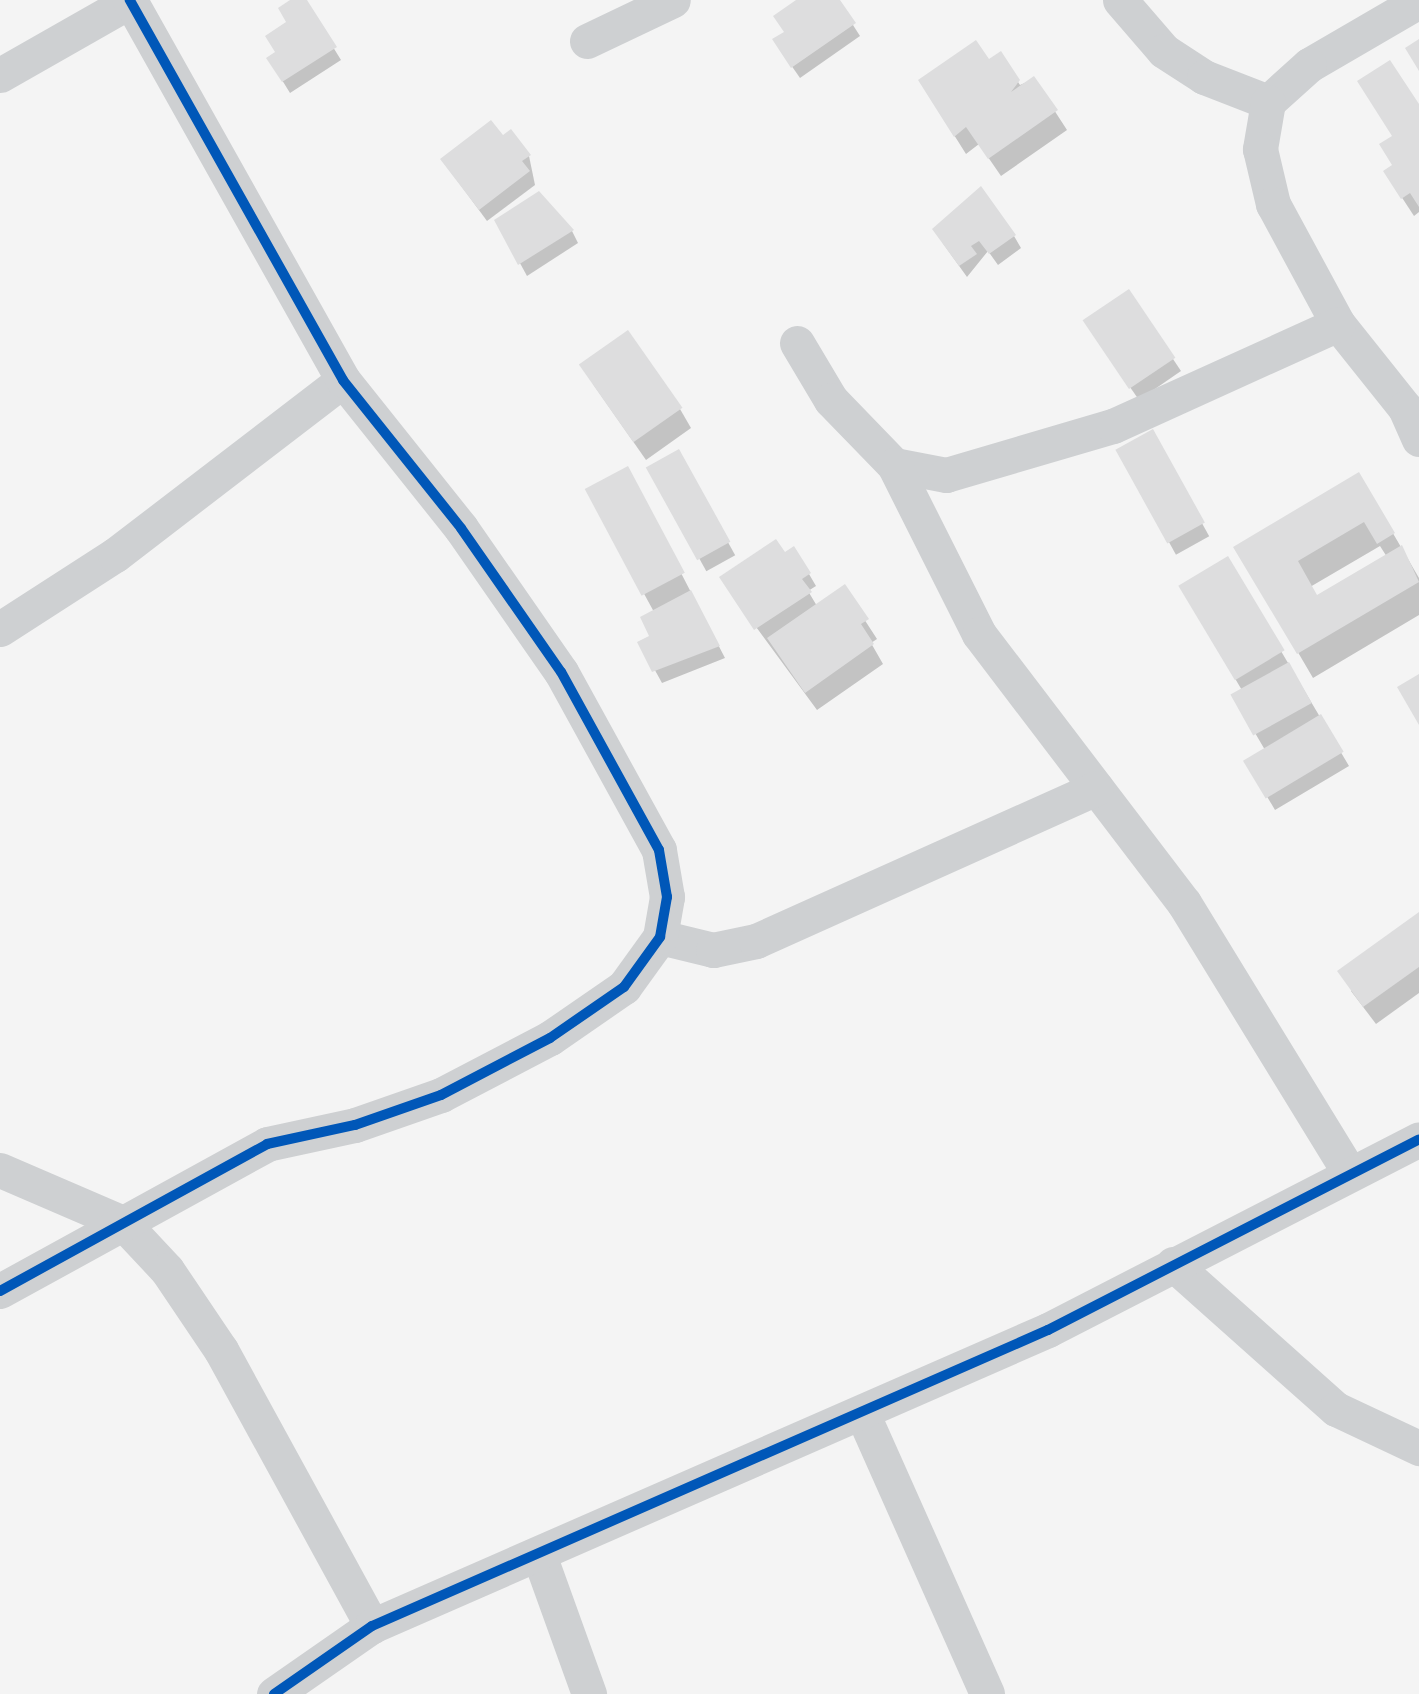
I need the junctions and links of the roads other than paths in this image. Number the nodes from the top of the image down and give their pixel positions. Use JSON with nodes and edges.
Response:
{"nodes":[{"id":1,"x":130,"y":0,"type":"edge"},
{"id":2,"x":673,"y":0,"type":"edge"},
{"id":3,"x":1120,"y":0,"type":"edge"},
{"id":4,"x":1419,"y":1,"type":"edge"},
{"id":5,"x":587,"y":41,"type":"dead end"},
{"id":6,"x":0,"y":76,"type":"edge"},
{"id":7,"x":1268,"y":102,"type":"junction"},
{"id":8,"x":1338,"y":324,"type":"junction"},
{"id":9,"x":797,"y":343,"type":"dead end"},
{"id":10,"x":343,"y":380,"type":"junction"},
{"id":11,"x":1414,"y":415,"type":"edge"},
{"id":12,"x":894,"y":465,"type":"junction"},
{"id":13,"x":0,"y":629,"type":"edge"},
{"id":14,"x":1096,"y":788,"type":"junction"},
{"id":15,"x":660,"y":937,"type":"junction"},
{"id":16,"x":1419,"y":1139,"type":"edge"},
{"id":17,"x":0,"y":1170,"type":"edge"},
{"id":18,"x":1348,"y":1171,"type":"junction"},
{"id":19,"x":123,"y":1223,"type":"junction"},
{"id":20,"x":1173,"y":1264,"type":"junction"},
{"id":21,"x":0,"y":1291,"type":"edge"},
{"id":22,"x":864,"y":1415,"type":"junction"},
{"id":23,"x":1419,"y":1448,"type":"edge"},
{"id":24,"x":539,"y":1554,"type":"junction"},
{"id":25,"x":372,"y":1626,"type":"junction"},
{"id":26,"x":305,"y":1683,"type":"edge"},
{"id":27,"x":274,"y":1694,"type":"edge"},
{"id":28,"x":588,"y":1694,"type":"edge"},
{"id":29,"x":987,"y":1694,"type":"edge"}],
"edges":[{"from":1,"to":6,"type":"street"},
{"from":1,"to":10,"type":"street"},
{"from":2,"to":5,"type":"street"},
{"from":3,"to":7,"type":"street"},
{"from":4,"to":7,"type":"street"},
{"from":7,"to":8,"type":"street"},
{"from":8,"to":11,"type":"street"},
{"from":8,"to":12,"type":"street"},
{"from":9,"to":12,"type":"street"},
{"from":10,"to":13,"type":"street"},
{"from":10,"to":15,"type":"street"},
{"from":12,"to":14,"type":"street"},
{"from":14,"to":15,"type":"street"},
{"from":14,"to":18,"type":"street"},
{"from":15,"to":19,"type":"street"},
{"from":16,"to":18,"type":"street"},
{"from":17,"to":19,"type":"street"},
{"from":18,"to":20,"type":"street"},
{"from":19,"to":21,"type":"street"},
{"from":19,"to":25,"type":"street"},
{"from":20,"to":22,"type":"street"},
{"from":20,"to":23,"type":"street"},
{"from":22,"to":24,"type":"street"},
{"from":22,"to":29,"type":"street"},
{"from":24,"to":25,"type":"street"},
{"from":24,"to":28,"type":"street"},
{"from":25,"to":26,"type":"street"},
{"from":26,"to":27,"type":"street"}]}
